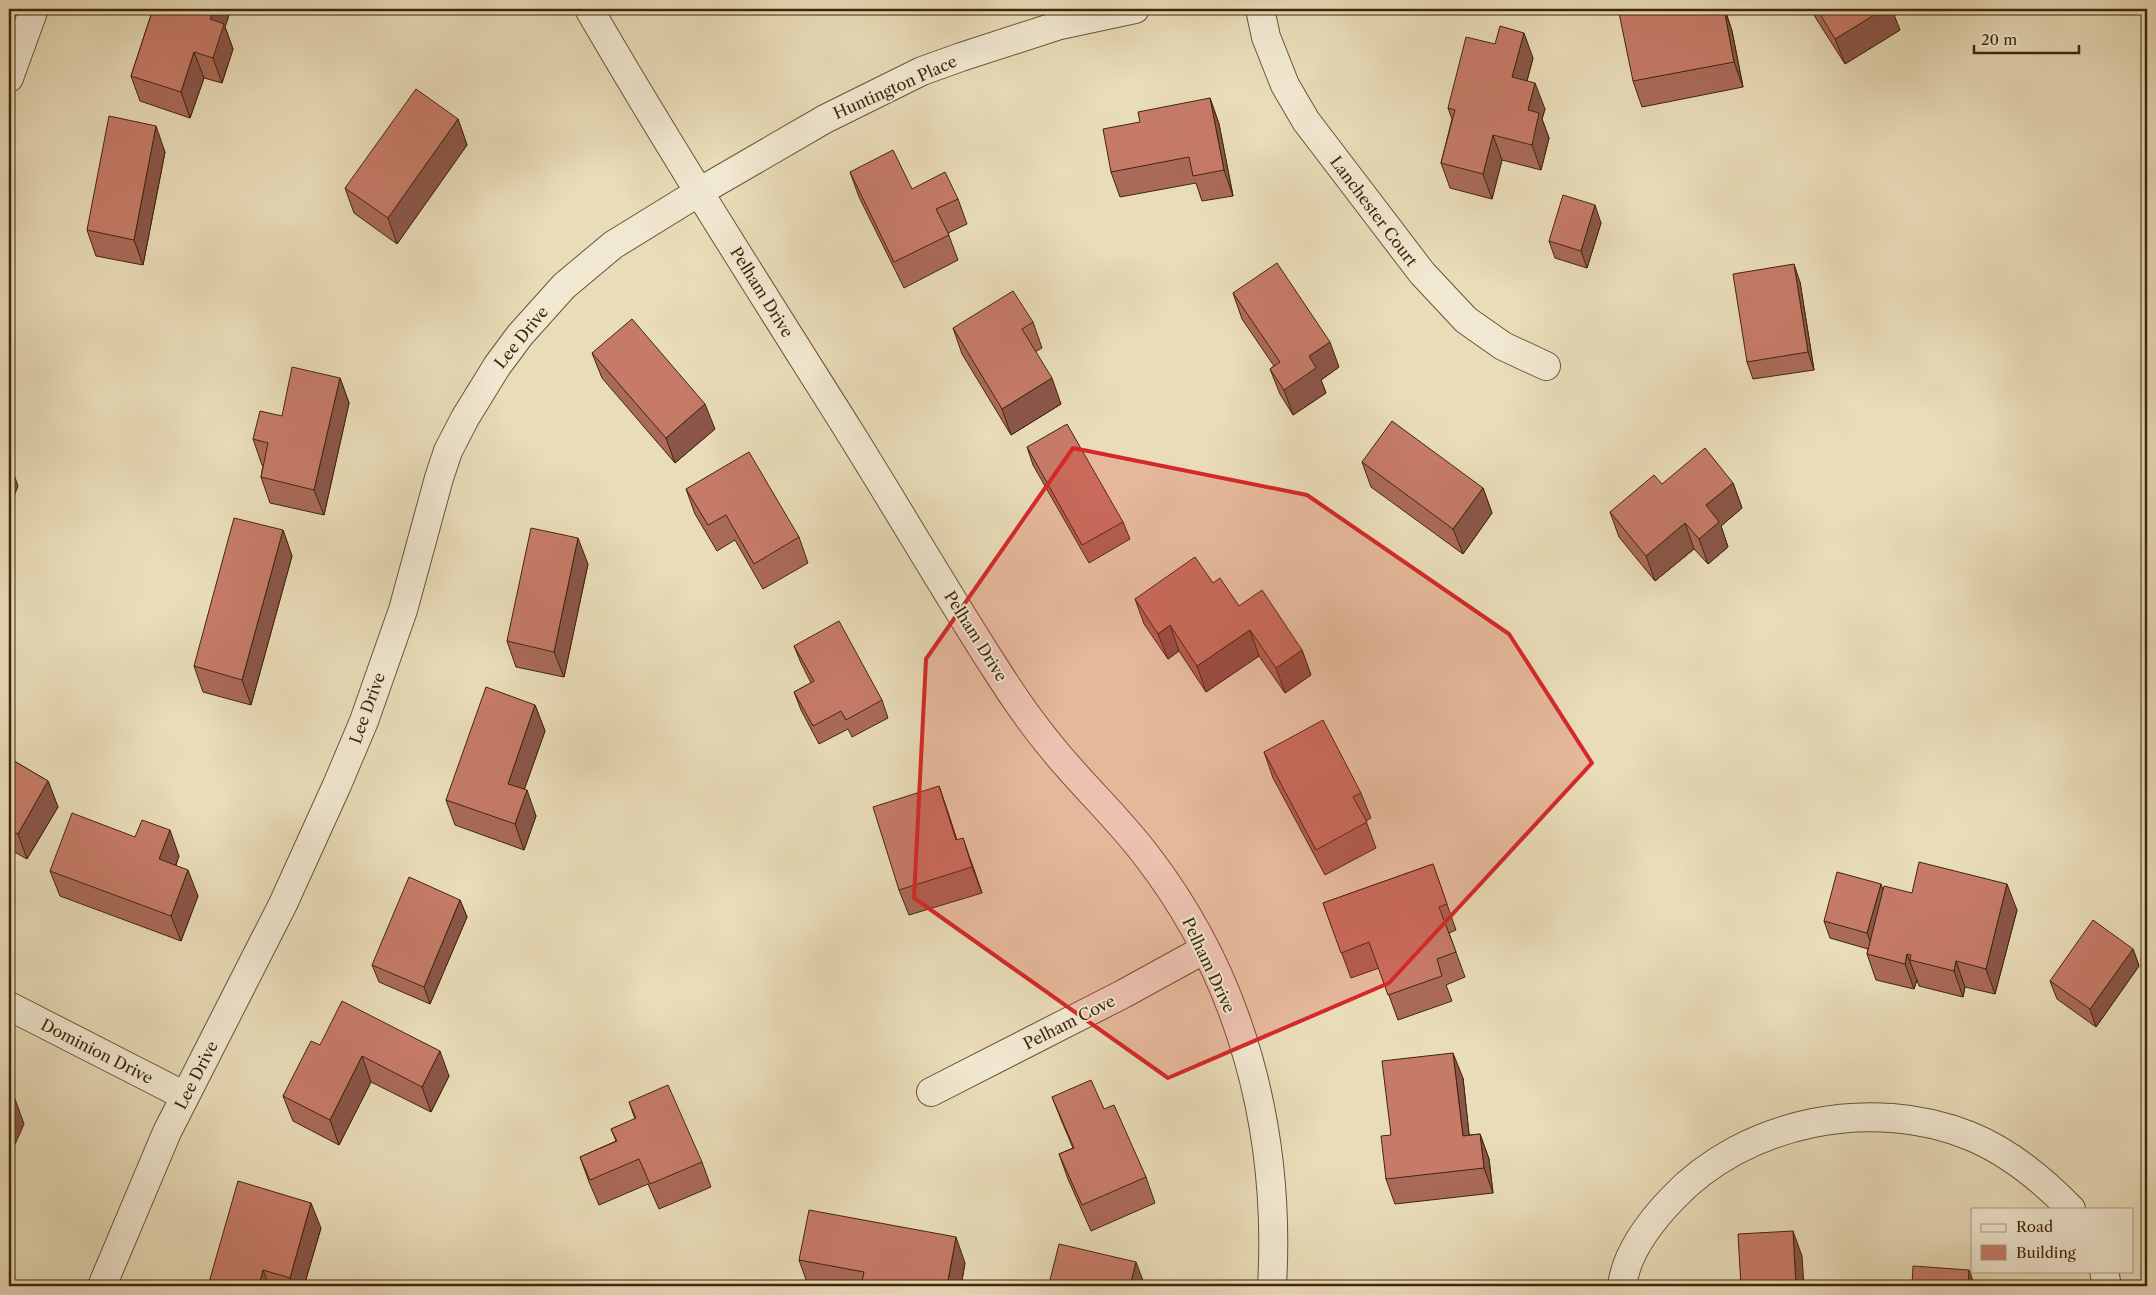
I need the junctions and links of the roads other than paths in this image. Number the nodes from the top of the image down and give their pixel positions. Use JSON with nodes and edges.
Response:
{"nodes":[{"id":1,"x":34,"y":9,"type":"edge"},
{"id":2,"x":589,"y":9,"type":"edge"},
{"id":3,"x":1135,"y":9,"type":"edge"},
{"id":4,"x":1260,"y":9,"type":"edge"},
{"id":5,"x":9,"y":78,"type":"edge"},
{"id":6,"x":699,"y":192,"type":"junction"},
{"id":7,"x":1546,"y":366,"type":"dead end"},
{"id":8,"x":1205,"y":949,"type":"junction"},
{"id":9,"x":9,"y":1006,"type":"edge"},
{"id":10,"x":931,"y":1092,"type":"dead end"},
{"id":11,"x":185,"y":1096,"type":"junction"},
{"id":12,"x":2070,"y":1208,"type":"edge"},
{"id":13,"x":2104,"y":1272,"type":"edge"},
{"id":14,"x":102,"y":1286,"type":"edge"},
{"id":15,"x":1272,"y":1286,"type":"edge"},
{"id":16,"x":1622,"y":1286,"type":"edge"},
{"id":17,"x":2107,"y":1286,"type":"edge"}],
"edges":[{"from":1,"to":5,"type":"street"},
{"from":2,"to":6,"type":"street","name":"Pelham Drive"},
{"from":3,"to":6,"type":"street","name":"Huntington Place"},
{"from":4,"to":7,"type":"street","name":"Lanchester Court"},
{"from":6,"to":8,"type":"street","name":"Pelham Drive"},
{"from":6,"to":11,"type":"street","name":"Lee Drive"},
{"from":8,"to":10,"type":"street","name":"Pelham Cove"},
{"from":8,"to":15,"type":"street","name":"Pelham Drive"},
{"from":9,"to":11,"type":"street","name":"Dominion Drive"},
{"from":11,"to":14,"type":"street","name":"Lee Drive"},
{"from":12,"to":16,"type":"street"},
{"from":13,"to":17,"type":"street"}]}
